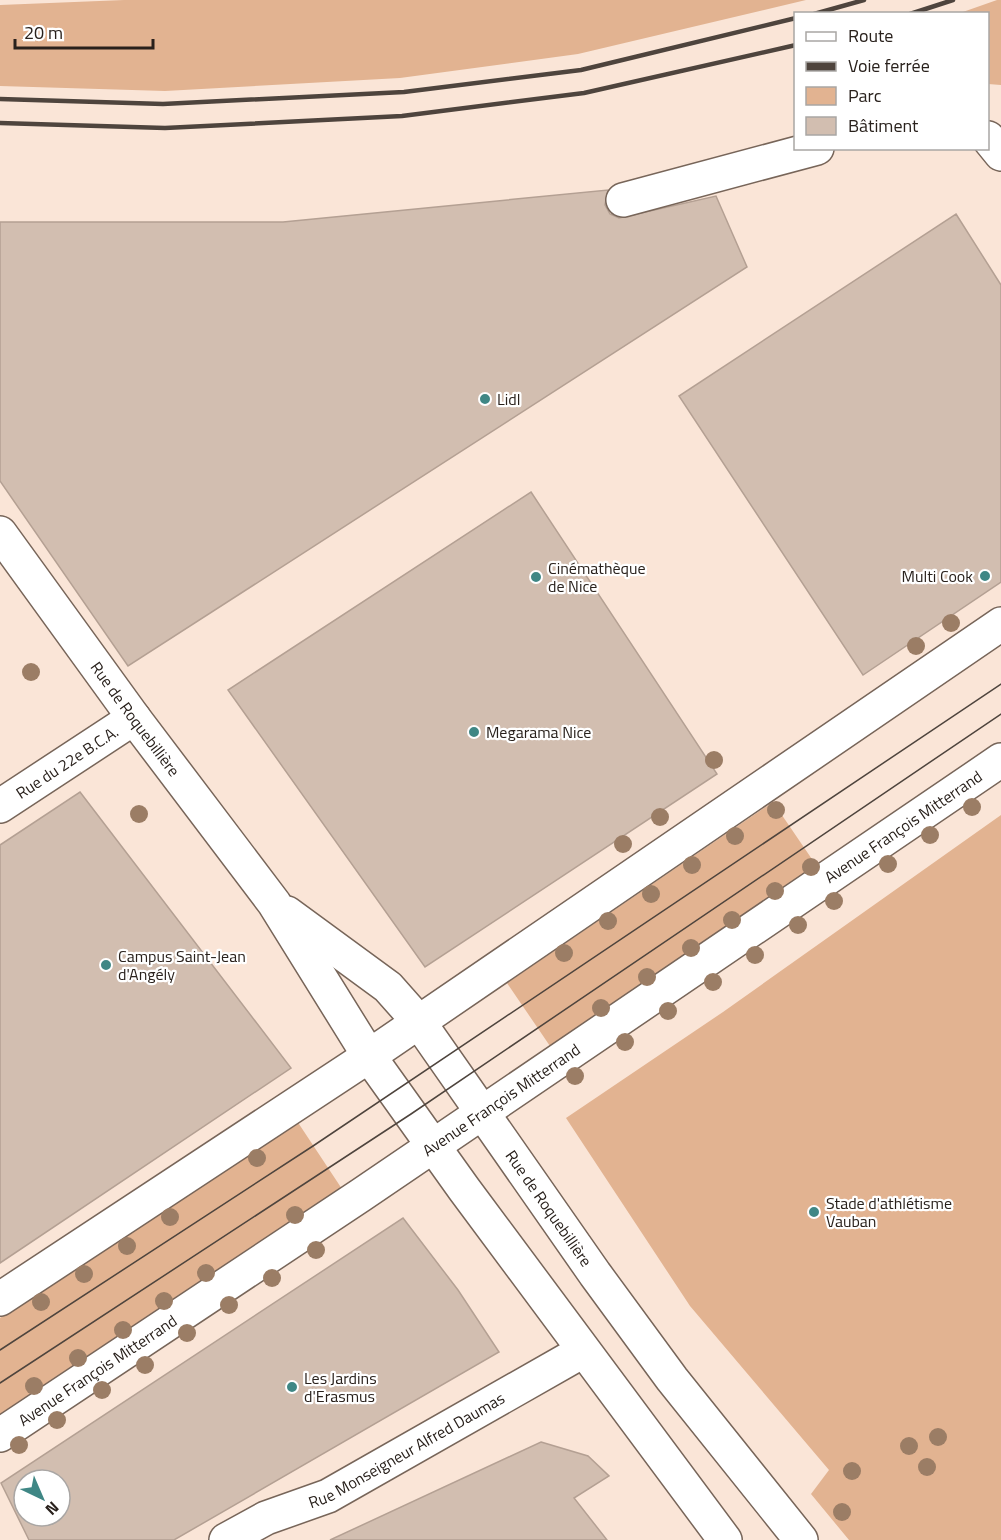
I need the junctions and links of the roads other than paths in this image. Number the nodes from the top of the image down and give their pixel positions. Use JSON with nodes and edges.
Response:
{"nodes":[{"id":1,"x":989,"y":140,"type":"edge"},
{"id":2,"x":810,"y":150,"type":"edge"},
{"id":3,"x":1001,"y":154,"type":"edge"},
{"id":4,"x":623,"y":201,"type":"dead end"},
{"id":5,"x":0,"y":533,"type":"edge"},
{"id":6,"x":1001,"y":624,"type":"edge"},
{"id":7,"x":134,"y":718,"type":"junction"},
{"id":8,"x":1001,"y":760,"type":"edge"},
{"id":9,"x":0,"y":806,"type":"edge"},
{"id":10,"x":274,"y":903,"type":"junction"},
{"id":11,"x":419,"y":1022,"type":"junction"},
{"id":12,"x":369,"y":1056,"type":"junction"},
{"id":13,"x":482,"y":1113,"type":"junction"},
{"id":14,"x":433,"y":1146,"type":"junction"},
{"id":15,"x":0,"y":1299,"type":"edge"},
{"id":16,"x":583,"y":1351,"type":"junction"},
{"id":17,"x":0,"y":1435,"type":"edge"},
{"id":18,"x":226,"y":1540,"type":"edge"},
{"id":19,"x":725,"y":1540,"type":"edge"},
{"id":20,"x":801,"y":1540,"type":"edge"}],
"edges":[{"from":1,"to":3,"type":"street"},
{"from":2,"to":4,"type":"street"},
{"from":5,"to":7,"type":"street","name":"Rue de Roquebillière"},
{"from":6,"to":11,"type":"street"},
{"from":7,"to":9,"type":"street","name":"Rue du 22e B.C.A."},
{"from":7,"to":10,"type":"street","name":"Rue de Roquebillière"},
{"from":8,"to":13,"type":"street","name":"Avenue François Mitterrand"},
{"from":10,"to":11,"type":"street","name":"Rue de Roquebillière"},
{"from":10,"to":12,"type":"street","name":"Rue de Roquebillière"},
{"from":11,"to":12,"type":"street"},
{"from":11,"to":13,"type":"street","name":"Rue de Roquebillière"},
{"from":12,"to":14,"type":"street","name":"Rue de Roquebillière"},
{"from":12,"to":15,"type":"street"},
{"from":13,"to":14,"type":"street","name":"Avenue François Mitterrand"},
{"from":13,"to":20,"type":"street","name":"Rue de Roquebillière"},
{"from":14,"to":16,"type":"street","name":"Rue de Roquebillière"},
{"from":14,"to":17,"type":"street","name":"Avenue François Mitterrand"},
{"from":16,"to":18,"type":"street","name":"Rue Monseigneur Alfred Daumas"},
{"from":16,"to":19,"type":"street","name":"Rue de Roquebillière"}]}
